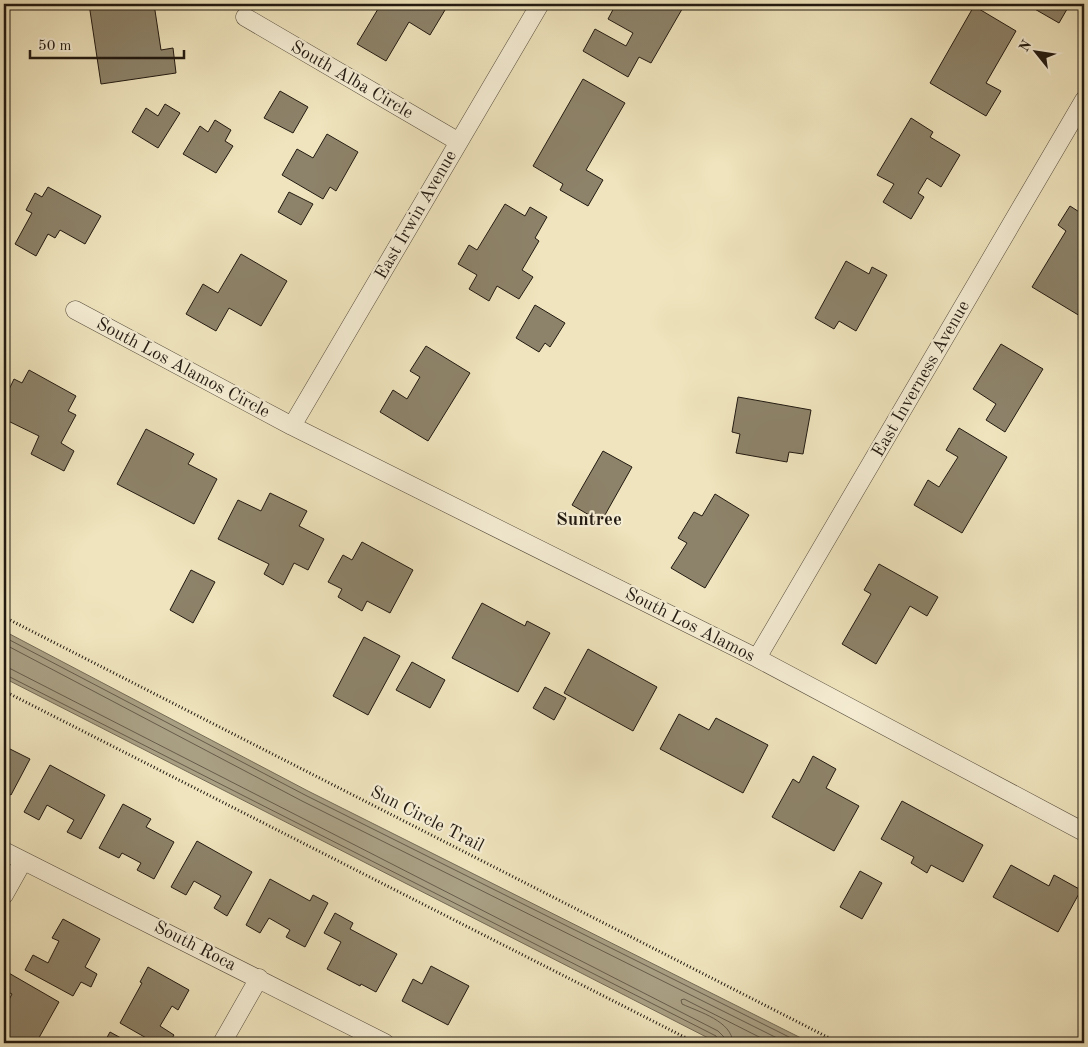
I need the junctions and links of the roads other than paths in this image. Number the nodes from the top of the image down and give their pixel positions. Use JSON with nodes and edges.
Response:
{"nodes":[{"id":1,"x":540,"y":4,"type":"edge"},
{"id":2,"x":246,"y":17,"type":"dead end"},
{"id":3,"x":1084,"y":100,"type":"edge"},
{"id":4,"x":459,"y":142,"type":"junction"},
{"id":5,"x":75,"y":310,"type":"dead end"},
{"id":6,"x":292,"y":426,"type":"junction"},
{"id":7,"x":757,"y":658,"type":"junction"},
{"id":8,"x":1084,"y":832,"type":"edge"},
{"id":9,"x":4,"y":851,"type":"edge"},
{"id":10,"x":23,"y":861,"type":"junction"},
{"id":11,"x":4,"y":895,"type":"edge"},
{"id":12,"x":259,"y":978,"type":"junction"},
{"id":13,"x":222,"y":1043,"type":"edge"},
{"id":14,"x":385,"y":1043,"type":"edge"}],
"edges":[{"from":1,"to":4,"type":"street","name":"East Irwin Avenue"},
{"from":2,"to":4,"type":"street","name":"South Alba Circle"},
{"from":3,"to":7,"type":"street","name":"East Inverness Avenue"},
{"from":4,"to":6,"type":"street","name":"East Irwin Avenue"},
{"from":5,"to":6,"type":"street","name":"South Los Alamos Circle"},
{"from":6,"to":7,"type":"street","name":"South Los Alamos"},
{"from":7,"to":8,"type":"street","name":"South Los Alamos"},
{"from":9,"to":10,"type":"street","name":"South Roca"},
{"from":10,"to":11,"type":"street"},
{"from":10,"to":12,"type":"street","name":"South Roca"},
{"from":12,"to":13,"type":"street"},
{"from":12,"to":14,"type":"street","name":"South Roca"}]}
